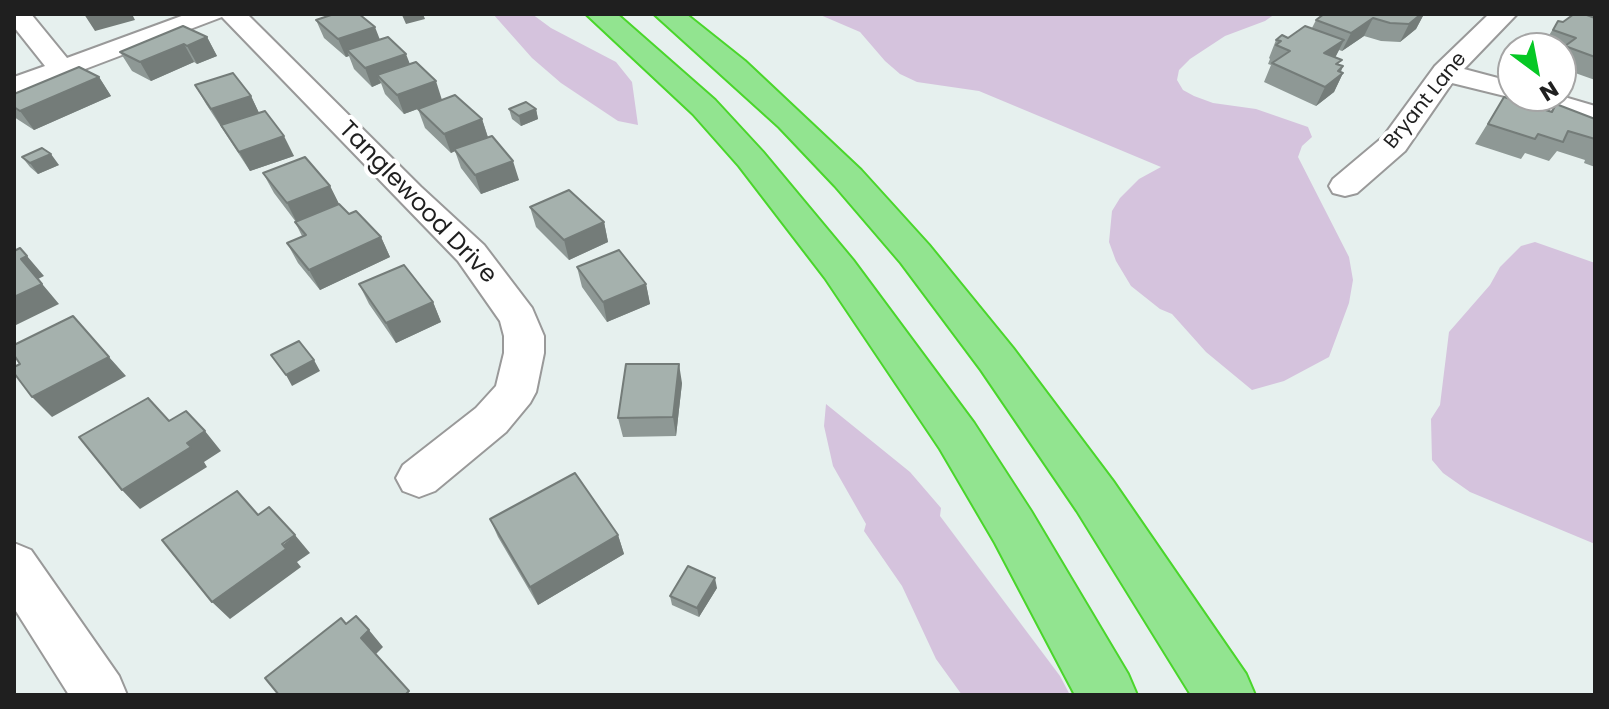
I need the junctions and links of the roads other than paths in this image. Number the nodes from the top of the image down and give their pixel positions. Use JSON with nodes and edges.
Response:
{"nodes":[{"id":1,"x":17,"y":14,"type":"edge"},
{"id":2,"x":211,"y":14,"type":"edge"},
{"id":3,"x":233,"y":14,"type":"edge"},
{"id":4,"x":600,"y":14,"type":"edge"},
{"id":5,"x":668,"y":14,"type":"edge"},
{"id":6,"x":1504,"y":14,"type":"edge"},
{"id":7,"x":61,"y":68,"type":"junction"},
{"id":8,"x":1445,"y":72,"type":"junction"},
{"id":9,"x":14,"y":87,"type":"edge"},
{"id":10,"x":1497,"y":87,"type":"edge"},
{"id":11,"x":1345,"y":186,"type":"dead end"},
{"id":12,"x":419,"y":478,"type":"dead end"},
{"id":13,"x":15,"y":567,"type":"edge"},
{"id":14,"x":100,"y":695,"type":"edge"},
{"id":15,"x":1107,"y":695,"type":"edge"},
{"id":16,"x":1225,"y":695,"type":"edge"}],
"edges":[{"from":1,"to":7,"type":"street"},
{"from":2,"to":7,"type":"street"},
{"from":3,"to":12,"type":"street","name":"Tanglewood Drive"},
{"from":4,"to":15,"type":"highway"},
{"from":5,"to":16,"type":"highway"},
{"from":6,"to":8,"type":"street","name":"Bryant Lane"},
{"from":7,"to":9,"type":"street"},
{"from":8,"to":10,"type":"street"},
{"from":8,"to":11,"type":"street","name":"Bryant Lane"},
{"from":13,"to":14,"type":"street"}]}
